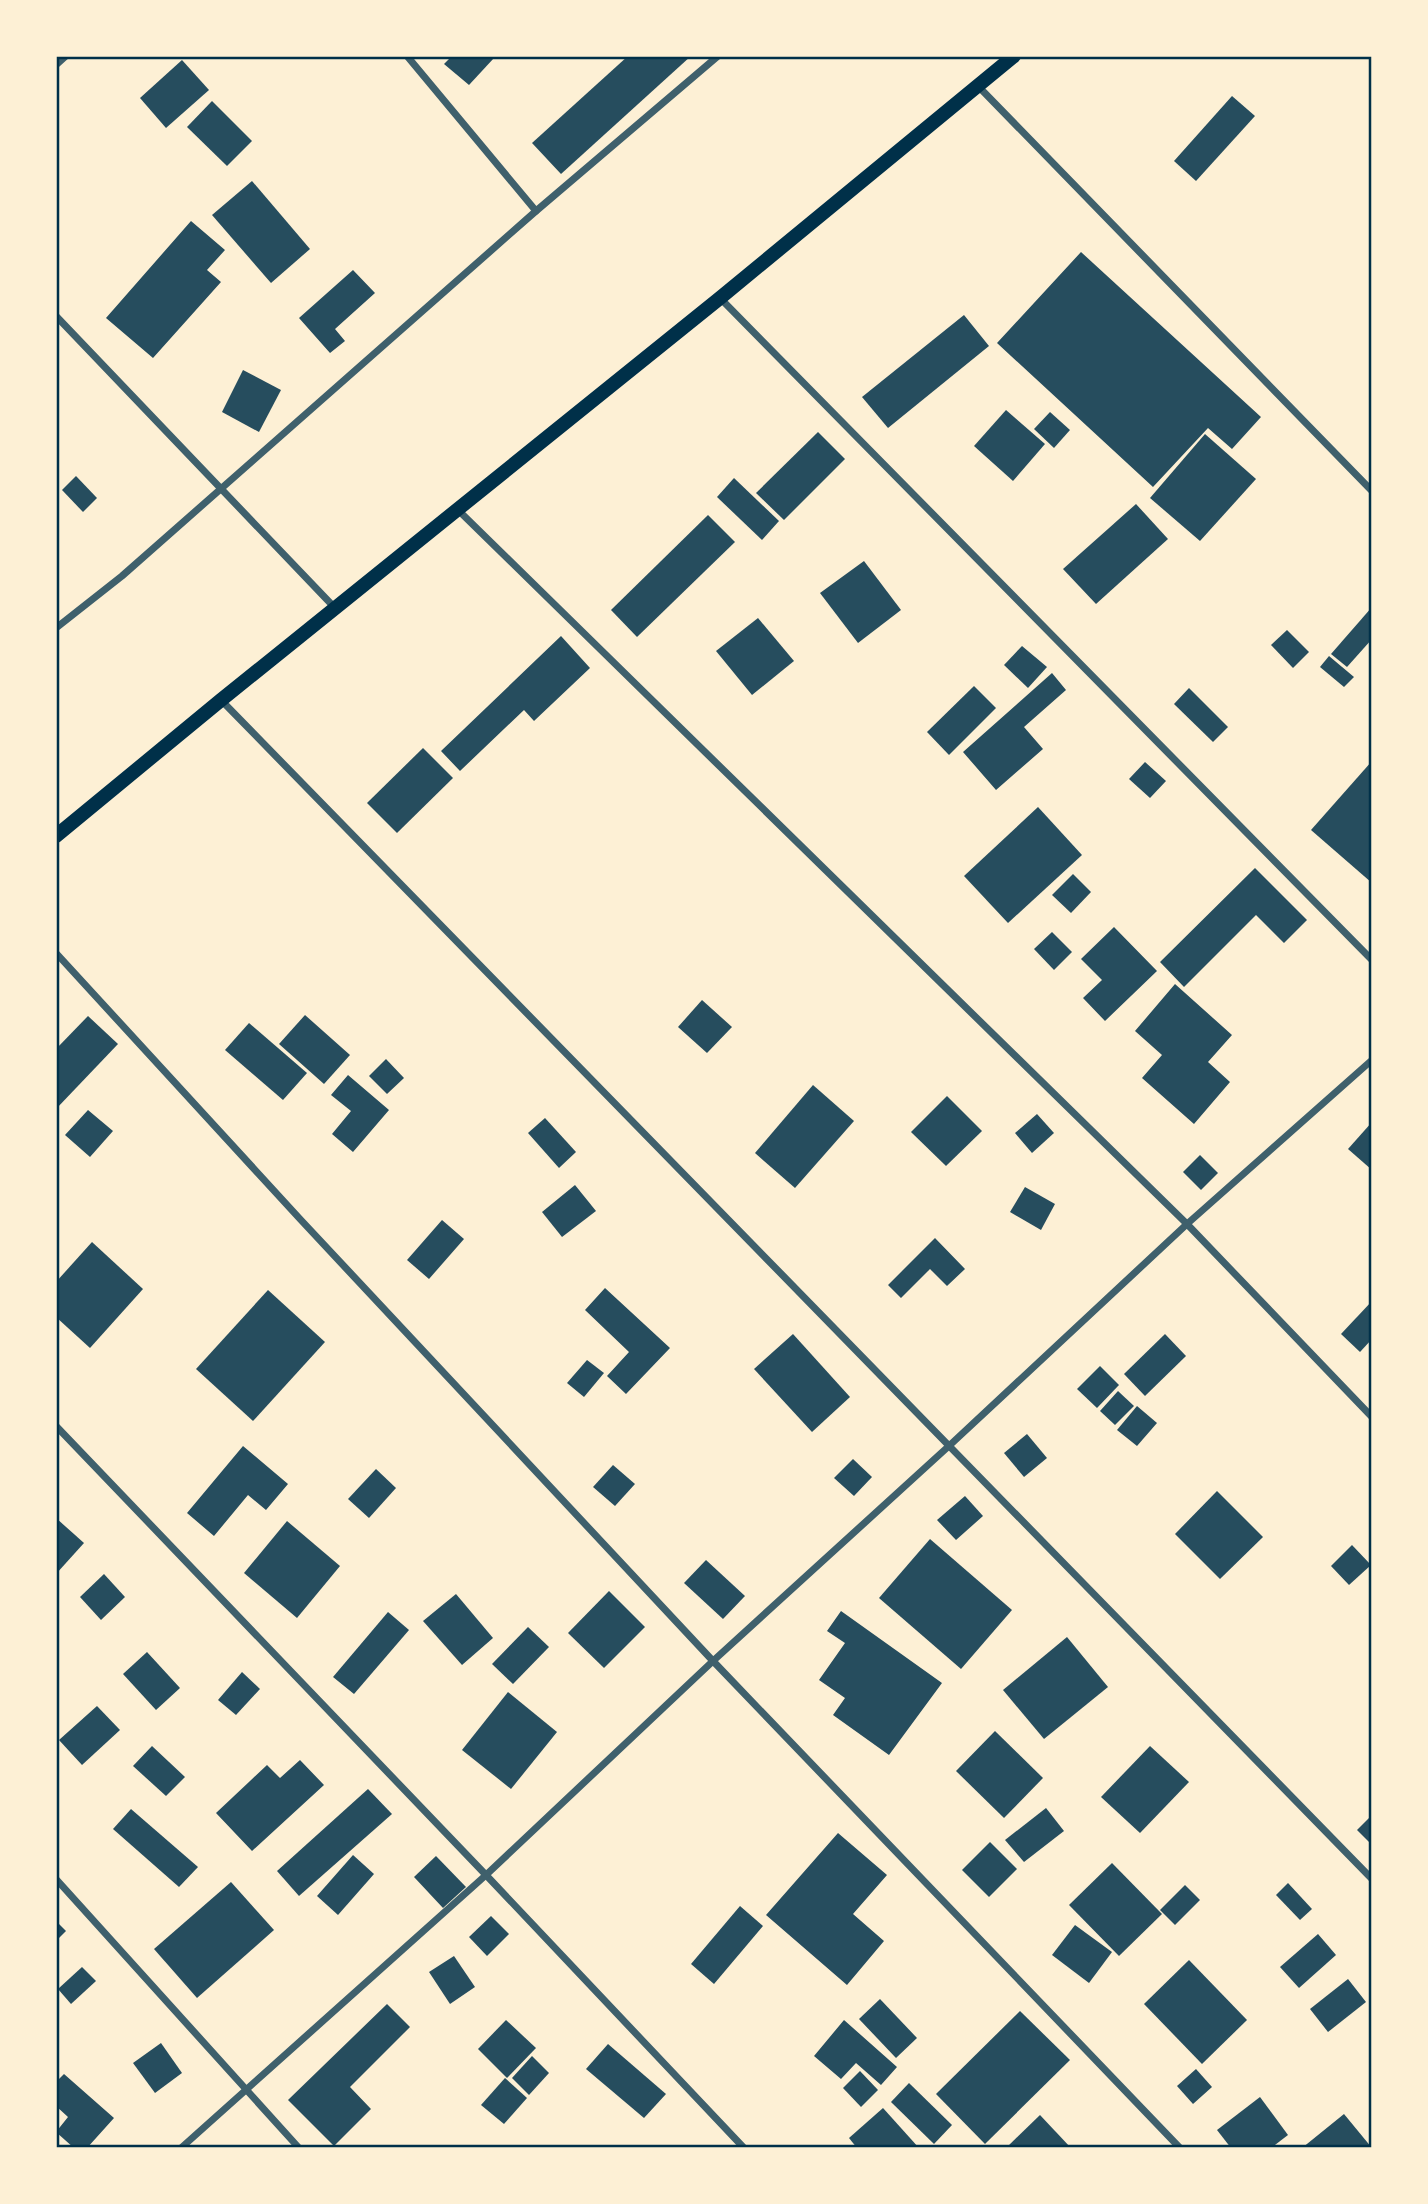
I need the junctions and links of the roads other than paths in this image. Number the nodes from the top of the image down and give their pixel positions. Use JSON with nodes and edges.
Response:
{"nodes":[{"id":1,"x":66,"y":56,"type":"edge"},
{"id":2,"x":407,"y":56,"type":"edge"},
{"id":3,"x":718,"y":56,"type":"edge"},
{"id":4,"x":1014,"y":56,"type":"edge"},
{"id":5,"x":56,"y":65,"type":"edge"},
{"id":6,"x":977,"y":85,"type":"junction"},
{"id":7,"x":536,"y":211,"type":"junction"},
{"id":8,"x":720,"y":298,"type":"junction"},
{"id":9,"x":56,"y":316,"type":"edge"},
{"id":10,"x":221,"y":489,"type":"junction"},
{"id":11,"x":1372,"y":491,"type":"edge"},
{"id":12,"x":458,"y":510,"type":"junction"},
{"id":13,"x":335,"y":608,"type":"junction"},
{"id":14,"x":56,"y":628,"type":"edge"},
{"id":15,"x":221,"y":700,"type":"junction"},
{"id":16,"x":56,"y":836,"type":"edge"},
{"id":17,"x":56,"y":953,"type":"edge"},
{"id":18,"x":1372,"y":960,"type":"edge"},
{"id":19,"x":1372,"y":1060,"type":"edge"},
{"id":20,"x":1187,"y":1224,"type":"junction"},
{"id":21,"x":1372,"y":1418,"type":"edge"},
{"id":22,"x":56,"y":1426,"type":"edge"},
{"id":23,"x":950,"y":1446,"type":"junction"},
{"id":24,"x":713,"y":1661,"type":"junction"},
{"id":25,"x":486,"y":1875,"type":"junction"},
{"id":26,"x":56,"y":1879,"type":"edge"},
{"id":27,"x":1372,"y":1879,"type":"edge"},
{"id":28,"x":245,"y":2090,"type":"junction"},
{"id":29,"x":181,"y":2148,"type":"edge"},
{"id":30,"x":299,"y":2148,"type":"edge"},
{"id":31,"x":744,"y":2148,"type":"edge"},
{"id":32,"x":1180,"y":2148,"type":"edge"}],
"edges":[{"from":1,"to":5,"type":"street"},
{"from":2,"to":7,"type":"street"},
{"from":3,"to":7,"type":"street"},
{"from":4,"to":6,"type":"main road"},
{"from":6,"to":8,"type":"main road"},
{"from":6,"to":11,"type":"street"},
{"from":7,"to":10,"type":"street"},
{"from":8,"to":12,"type":"main road"},
{"from":8,"to":18,"type":"street"},
{"from":9,"to":10,"type":"street"},
{"from":10,"to":13,"type":"street"},
{"from":10,"to":14,"type":"street"},
{"from":12,"to":13,"type":"main road"},
{"from":12,"to":20,"type":"street"},
{"from":13,"to":15,"type":"main road"},
{"from":15,"to":16,"type":"main road"},
{"from":15,"to":23,"type":"street"},
{"from":17,"to":24,"type":"street"},
{"from":19,"to":20,"type":"street"},
{"from":20,"to":21,"type":"street"},
{"from":20,"to":23,"type":"street"},
{"from":22,"to":25,"type":"street"},
{"from":23,"to":24,"type":"street"},
{"from":23,"to":27,"type":"street"},
{"from":24,"to":25,"type":"street"},
{"from":24,"to":32,"type":"street"},
{"from":25,"to":28,"type":"street"},
{"from":25,"to":31,"type":"street"},
{"from":26,"to":28,"type":"street"},
{"from":28,"to":29,"type":"street"},
{"from":28,"to":30,"type":"street"}]}
